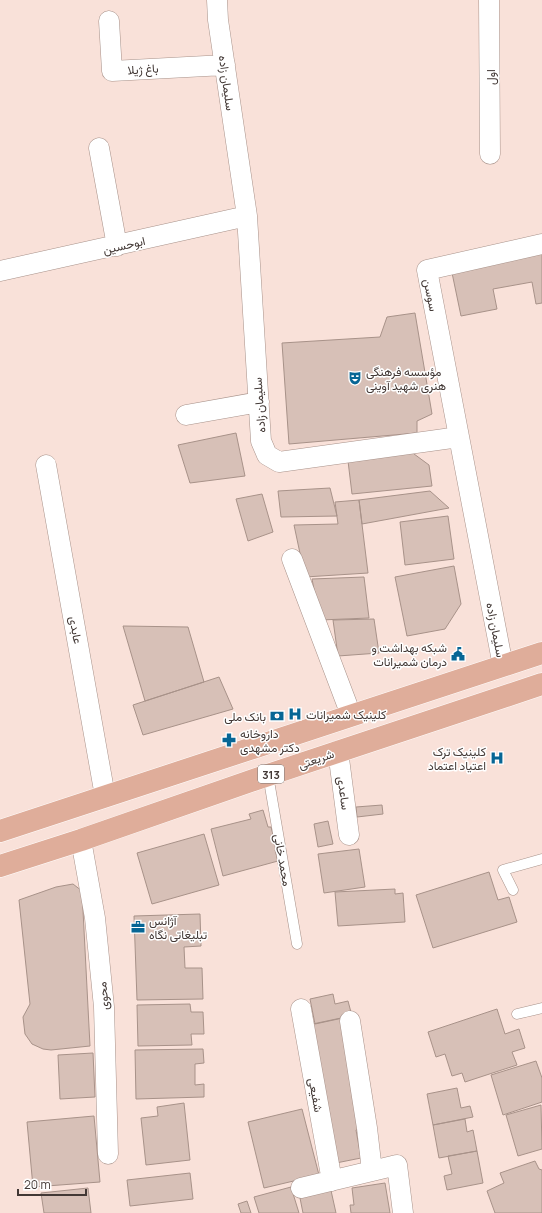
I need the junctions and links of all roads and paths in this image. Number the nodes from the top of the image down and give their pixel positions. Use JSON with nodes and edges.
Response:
{"nodes":[{"id":1,"x":217,"y":0,"type":"edge"},
{"id":2,"x":489,"y":0,"type":"edge"},
{"id":3,"x":109,"y":20,"type":"dead end"},
{"id":4,"x":224,"y":64,"type":"junction"},
{"id":5,"x":99,"y":148,"type":"dead end"},
{"id":6,"x":490,"y":154,"type":"dead end"},
{"id":7,"x":247,"y":216,"type":"junction"},
{"id":8,"x":542,"y":244,"type":"edge"},
{"id":9,"x":117,"y":246,"type":"junction"},
{"id":10,"x":0,"y":271,"type":"edge"},
{"id":11,"x":259,"y":402,"type":"junction"},
{"id":12,"x":186,"y":415,"type":"dead end"},
{"id":13,"x":459,"y":437,"type":"junction"},
{"id":14,"x":46,"y":465,"type":"dead end"},
{"id":15,"x":292,"y":559,"type":"dead end"},
{"id":16,"x":542,"y":653,"type":"edge"},
{"id":17,"x":502,"y":666,"type":"junction"},
{"id":18,"x":542,"y":684,"type":"edge"},
{"id":19,"x":351,"y":715,"type":"junction"},
{"id":20,"x":338,"y":751,"type":"junction"},
{"id":21,"x":268,"y":775,"type":"junction"},
{"id":22,"x":105,"y":796,"type":"junction"},
{"id":23,"x":0,"y":831,"type":"edge"},
{"id":24,"x":349,"y":835,"type":"dead end"},
{"id":25,"x":81,"y":840,"type":"junction"},
{"id":26,"x":542,"y":858,"type":"edge"},
{"id":27,"x":0,"y":866,"type":"edge"},
{"id":28,"x":513,"y":890,"type":"dead end"},
{"id":29,"x":297,"y":944,"type":"dead end"},
{"id":30,"x":542,"y":1008,"type":"edge"},
{"id":31,"x":301,"y":1009,"type":"dead end"},
{"id":32,"x":517,"y":1014,"type":"dead end"},
{"id":33,"x":350,"y":1021,"type":"dead end"},
{"id":34,"x":108,"y":1154,"type":"dead end"},
{"id":35,"x":372,"y":1171,"type":"junction"},
{"id":36,"x":332,"y":1181,"type":"junction"},
{"id":37,"x":301,"y":1188,"type":"dead end"},
{"id":38,"x":403,"y":1213,"type":"edge"}],
"edges":[{"from":1,"to":4,"type":"street","name":"سلیمان زاده"},
{"from":2,"to":6,"type":"street","name":"اول"},
{"from":3,"to":4,"type":"street","name":"باغ ژیلا"},
{"from":4,"to":7,"type":"street","name":"سلیمان زاده"},
{"from":5,"to":9,"type":"street"},
{"from":7,"to":9,"type":"street","name":"ابوحسین"},
{"from":7,"to":11,"type":"street","name":"سلیمان زاده"},
{"from":8,"to":13,"type":"street","name":"سوسن"},
{"from":9,"to":10,"type":"street","name":"ابوحسین"},
{"from":11,"to":12,"type":"street"},
{"from":11,"to":13,"type":"street","name":"سلیمان زاده"},
{"from":13,"to":17,"type":"street","name":"سلیمان زاده"},
{"from":14,"to":22,"type":"street","name":"عابدی"},
{"from":15,"to":19,"type":"street"},
{"from":16,"to":17,"type":"main road"},
{"from":17,"to":19,"type":"main road"},
{"from":18,"to":20,"type":"main road","name":"شریعتی","number":"313"},
{"from":19,"to":22,"type":"main road"},
{"from":20,"to":21,"type":"main road","name":"شریعتی","number":"313"},
{"from":20,"to":24,"type":"street","name":"ساعدی"},
{"from":21,"to":25,"type":"main road","name":"شریعتی","number":"313"},
{"from":21,"to":29,"type":"lane","name":"محمد خانی"},
{"from":22,"to":23,"type":"main road"},
{"from":25,"to":27,"type":"main road","name":"شریعتی","number":"313"},
{"from":25,"to":34,"type":"street","name":"محوی"},
{"from":26,"to":28,"type":"lane"},
{"from":30,"to":32,"type":"lane"},
{"from":31,"to":36,"type":"street","name":"شفیعی"},
{"from":33,"to":35,"type":"street"},
{"from":35,"to":36,"type":"street"},
{"from":35,"to":38,"type":"street"},
{"from":36,"to":37,"type":"street"}]}
